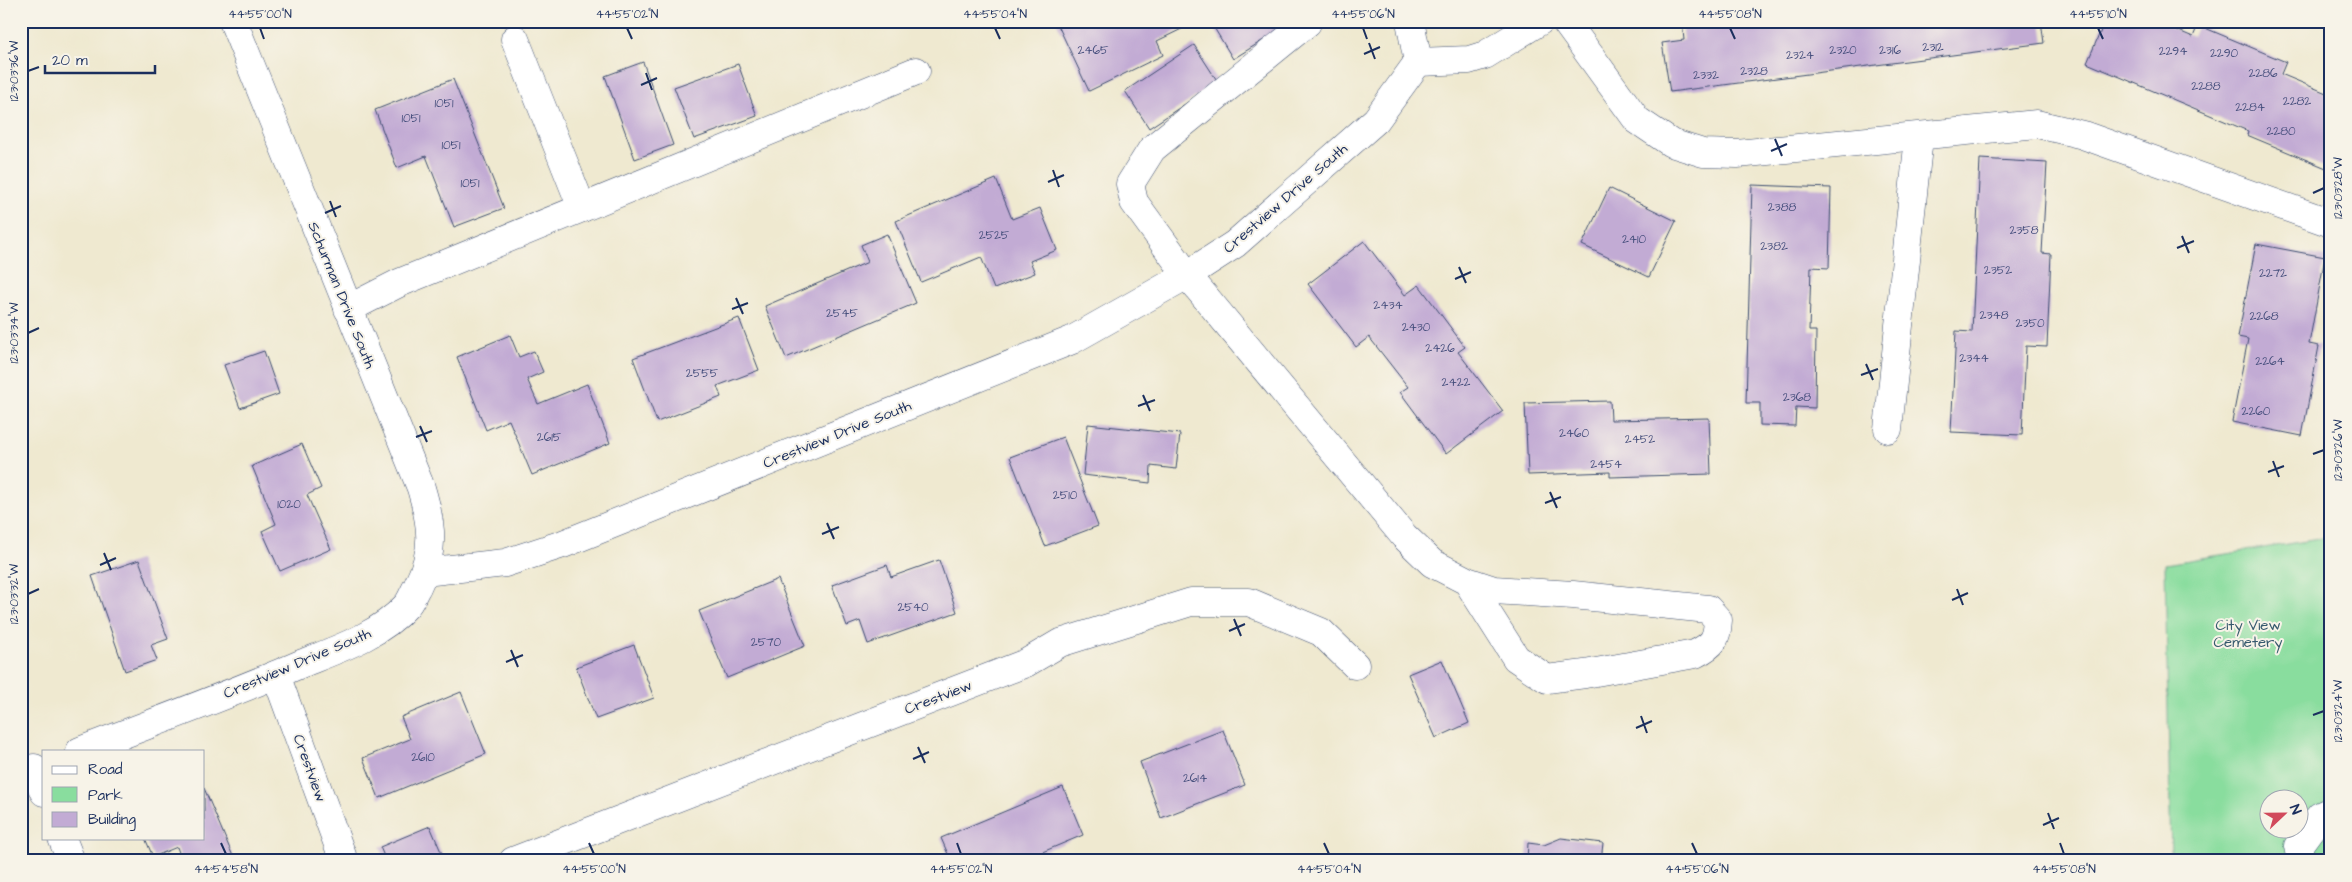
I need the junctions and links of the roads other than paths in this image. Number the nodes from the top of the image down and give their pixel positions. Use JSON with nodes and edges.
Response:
{"nodes":[{"id":1,"x":233,"y":21,"type":"edge"},
{"id":2,"x":1410,"y":21,"type":"edge"},
{"id":3,"x":1540,"y":21,"type":"edge"},
{"id":4,"x":1565,"y":21,"type":"edge"},
{"id":5,"x":1307,"y":23,"type":"dead end"},
{"id":6,"x":515,"y":39,"type":"dead end"},
{"id":7,"x":1418,"y":62,"type":"junction"},
{"id":8,"x":916,"y":71,"type":"dead end"},
{"id":9,"x":1919,"y":137,"type":"junction"},
{"id":10,"x":582,"y":208,"type":"junction"},
{"id":11,"x":2331,"y":223,"type":"edge"},
{"id":12,"x":1187,"y":275,"type":"junction"},
{"id":13,"x":348,"y":309,"type":"junction"},
{"id":14,"x":1888,"y":429,"type":"dead end"},
{"id":15,"x":424,"y":572,"type":"junction"},
{"id":16,"x":1467,"y":581,"type":"junction"},
{"id":17,"x":1355,"y":665,"type":"dead end"},
{"id":18,"x":276,"y":675,"type":"junction"},
{"id":19,"x":83,"y":750,"type":"edge"},
{"id":20,"x":2331,"y":811,"type":"edge"},
{"id":21,"x":63,"y":840,"type":"edge"},
{"id":22,"x":71,"y":861,"type":"edge"},
{"id":23,"x":344,"y":861,"type":"edge"},
{"id":24,"x":513,"y":861,"type":"edge"},
{"id":25,"x":2301,"y":861,"type":"edge"}],
"edges":[{"from":1,"to":13,"type":"street","name":"Schurman Drive South"},
{"from":2,"to":7,"type":"street"},
{"from":3,"to":7,"type":"street"},
{"from":4,"to":9,"type":"street"},
{"from":5,"to":12,"type":"street"},
{"from":6,"to":10,"type":"street"},
{"from":7,"to":12,"type":"street","name":"Crestview Drive South"},
{"from":8,"to":10,"type":"street"},
{"from":9,"to":11,"type":"street"},
{"from":9,"to":14,"type":"street"},
{"from":10,"to":13,"type":"street"},
{"from":12,"to":15,"type":"street","name":"Crestview Drive South"},
{"from":12,"to":16,"type":"street"},
{"from":13,"to":15,"type":"street","name":"Schurman Drive South"},
{"from":15,"to":18,"type":"street","name":"Crestview Drive South"},
{"from":16,"to":16,"type":"street"},
{"from":17,"to":24,"type":"street","name":"Crestview"},
{"from":18,"to":19,"type":"street","name":"Crestview Drive South"},
{"from":18,"to":23,"type":"street","name":"Crestview"},
{"from":20,"to":25,"type":"street"},
{"from":21,"to":22,"type":"street"}]}
